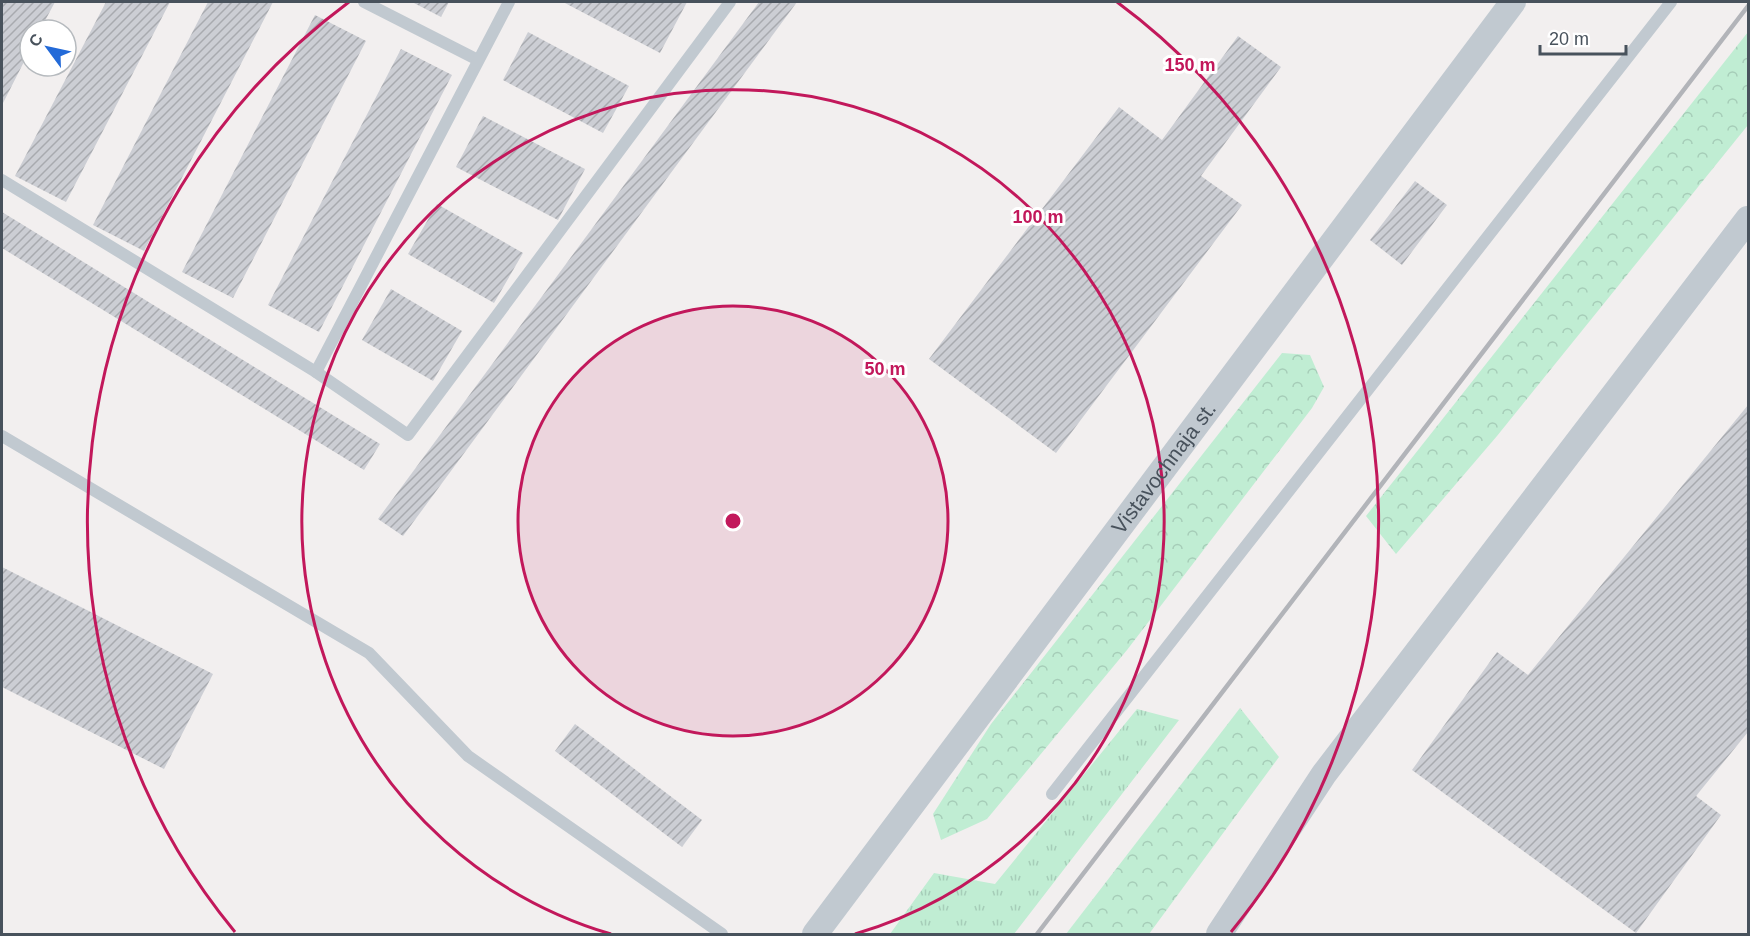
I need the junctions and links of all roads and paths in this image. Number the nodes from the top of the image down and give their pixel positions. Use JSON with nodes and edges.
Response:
{"nodes":[{"id":1,"x":364,"y":2,"type":"edge"},
{"id":2,"x":509,"y":2,"type":"edge"},
{"id":3,"x":730,"y":2,"type":"edge"},
{"id":4,"x":1513,"y":2,"type":"edge"},
{"id":5,"x":1671,"y":2,"type":"edge"},
{"id":6,"x":478,"y":60,"type":"junction"},
{"id":7,"x":2,"y":180,"type":"edge"},
{"id":8,"x":1749,"y":219,"type":"edge"},
{"id":9,"x":316,"y":372,"type":"junction"},
{"id":10,"x":2,"y":436,"type":"edge"},
{"id":11,"x":1052,"y":794,"type":"dead end"},
{"id":12,"x":722,"y":934,"type":"edge"},
{"id":13,"x":816,"y":934,"type":"edge"},
{"id":14,"x":1219,"y":934,"type":"edge"}],
"edges":[{"from":1,"to":6,"type":"lane"},
{"from":2,"to":6,"type":"lane"},
{"from":3,"to":9,"type":"lane"},
{"from":4,"to":13,"type":"street","name":"Vistavochnaja st."},
{"from":5,"to":11,"type":"lane"},
{"from":6,"to":9,"type":"lane"},
{"from":7,"to":9,"type":"lane"},
{"from":8,"to":14,"type":"street"},
{"from":10,"to":12,"type":"lane"}]}
